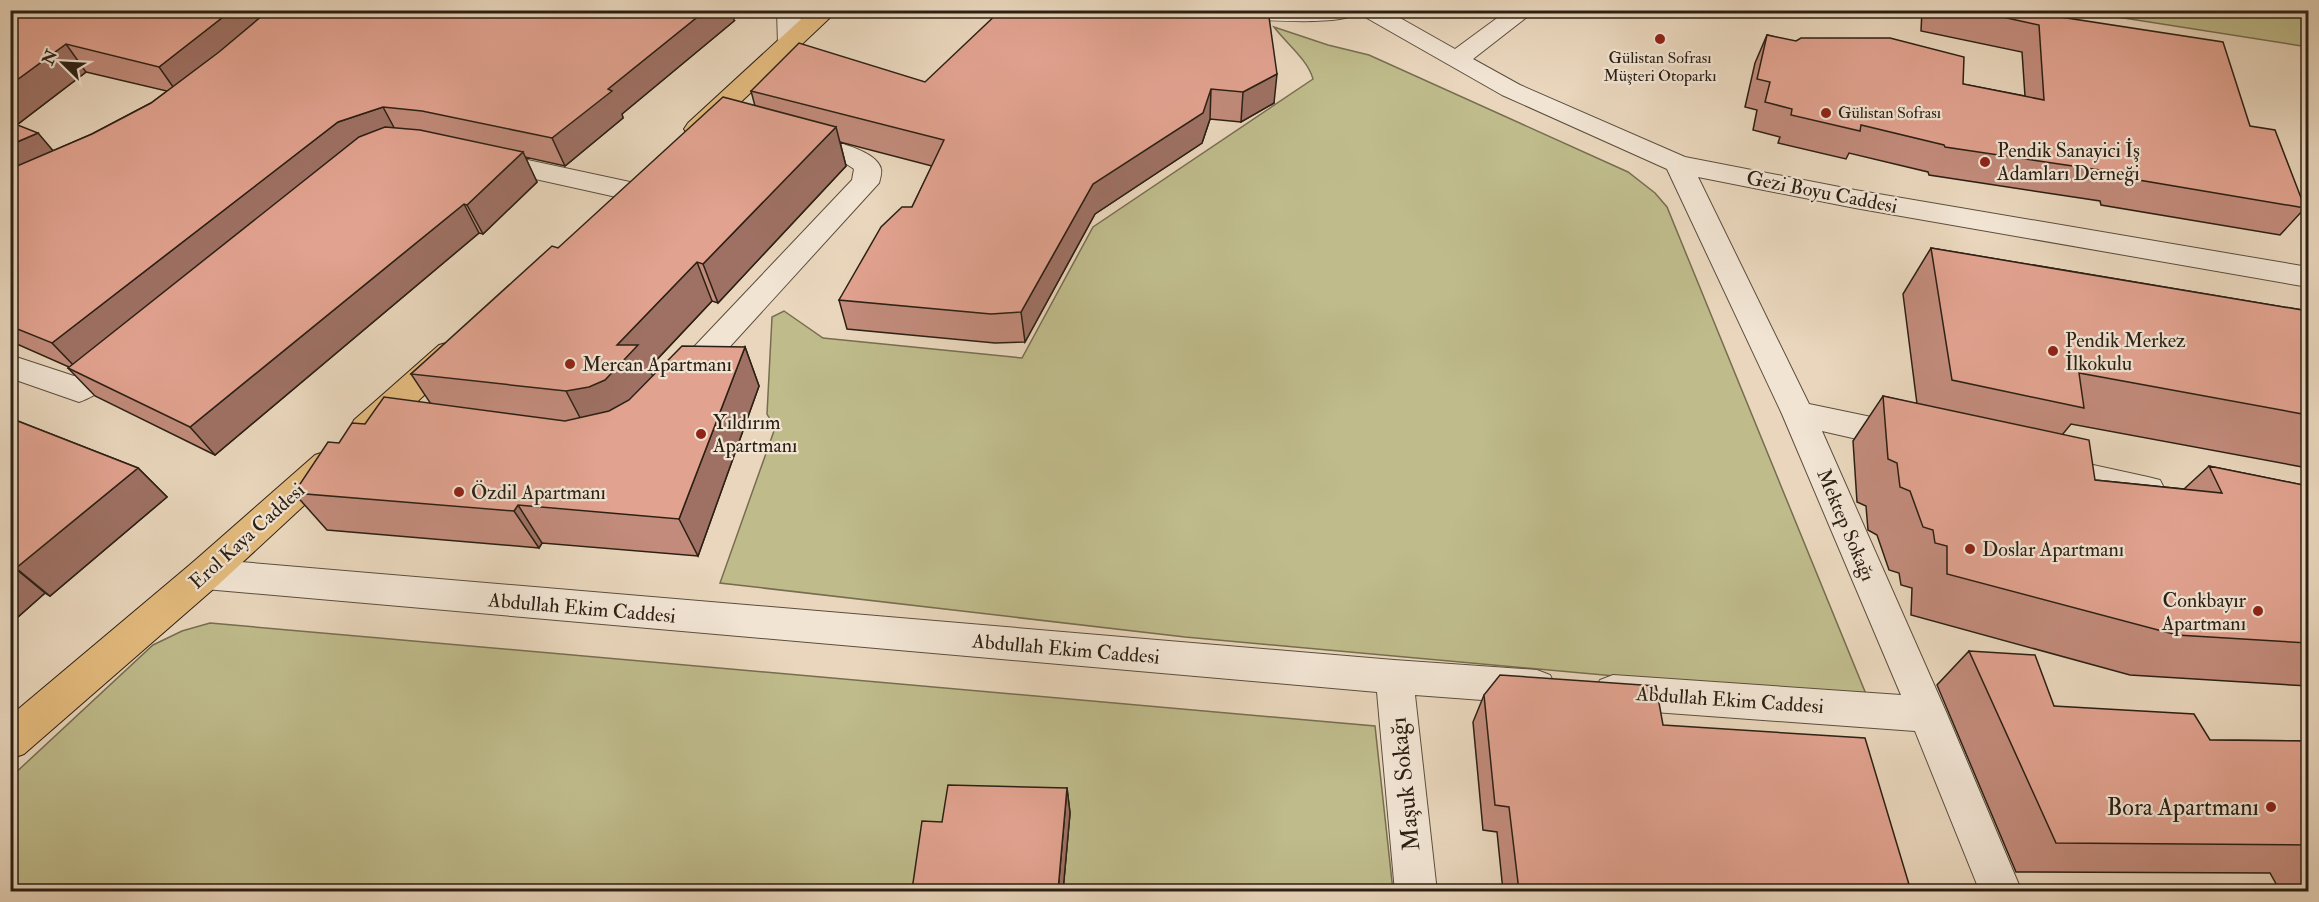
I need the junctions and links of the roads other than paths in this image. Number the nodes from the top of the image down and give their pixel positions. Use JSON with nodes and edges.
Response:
{"nodes":[{"id":1,"x":789,"y":10,"type":"edge"},
{"id":2,"x":826,"y":10,"type":"edge"},
{"id":3,"x":1209,"y":10,"type":"edge"},
{"id":4,"x":1348,"y":10,"type":"edge"},
{"id":5,"x":1368,"y":10,"type":"edge"},
{"id":6,"x":1516,"y":13,"type":"edge"},
{"id":7,"x":790,"y":44,"type":"junction"},
{"id":8,"x":1457,"y":59,"type":"junction"},
{"id":9,"x":709,"y":118,"type":"junction"},
{"id":10,"x":743,"y":127,"type":"edge"},
{"id":11,"x":776,"y":136,"type":"edge"},
{"id":12,"x":677,"y":147,"type":"edge"},
{"id":13,"x":458,"y":154,"type":"edge"},
{"id":14,"x":1678,"y":164,"type":"junction"},
{"id":15,"x":654,"y":169,"type":"edge"},
{"id":16,"x":630,"y":191,"type":"junction"},
{"id":17,"x":603,"y":215,"type":"edge"},
{"id":18,"x":2308,"y":277,"type":"edge"},
{"id":19,"x":470,"y":335,"type":"edge"},
{"id":20,"x":143,"y":337,"type":"edge"},
{"id":21,"x":10,"y":366,"type":"edge"},
{"id":22,"x":661,"y":402,"type":"edge"},
{"id":23,"x":1798,"y":414,"type":"junction"},
{"id":24,"x":381,"y":415,"type":"junction"},
{"id":25,"x":414,"y":423,"type":"edge"},
{"id":26,"x":1937,"y":444,"type":"edge"},
{"id":27,"x":2018,"y":462,"type":"edge"},
{"id":28,"x":2181,"y":497,"type":"edge"},
{"id":29,"x":205,"y":574,"type":"junction"},
{"id":30,"x":1394,"y":677,"type":"junction"},
{"id":31,"x":1928,"y":714,"type":"junction"},
{"id":32,"x":10,"y":741,"type":"edge"},
{"id":33,"x":1416,"y":891,"type":"edge"},
{"id":34,"x":2001,"y":891,"type":"edge"}],
"edges":[{"from":1,"to":7,"type":"street"},
{"from":2,"to":7,"type":"main road"},
{"from":3,"to":4,"type":"street"},
{"from":5,"to":8,"type":"street","name":"Gezi Boyu Caddesi"},
{"from":6,"to":8,"type":"street"},
{"from":7,"to":9,"type":"main road"},
{"from":8,"to":14,"type":"street","name":"Gezi Boyu Caddesi"},
{"from":9,"to":10,"type":"street"},
{"from":9,"to":12,"type":"main road"},
{"from":11,"to":22,"type":"street"},
{"from":13,"to":16,"type":"street"},
{"from":14,"to":18,"type":"street","name":"Gezi Boyu Caddesi"},
{"from":14,"to":23,"type":"street","name":"Mektep Sokağı"},
{"from":15,"to":16,"type":"main road"},
{"from":16,"to":17,"type":"main road"},
{"from":19,"to":24,"type":"main road","name":"Erol Kaya Caddesi"},
{"from":20,"to":21,"type":"street"},
{"from":23,"to":26,"type":"street"},
{"from":23,"to":31,"type":"street","name":"Mektep Sokağı"},
{"from":24,"to":25,"type":"street"},
{"from":24,"to":29,"type":"main road","name":"Erol Kaya Caddesi"},
{"from":27,"to":28,"type":"street"},
{"from":29,"to":30,"type":"street","name":"Abdullah Ekim Caddesi"},
{"from":29,"to":32,"type":"main road","name":"Erol Kaya Caddesi"},
{"from":30,"to":31,"type":"street","name":"Abdullah Ekim Caddesi"},
{"from":30,"to":33,"type":"street","name":"Maşuk Sokağı"},
{"from":31,"to":34,"type":"street","name":"Mektep Sokağı"}]}
